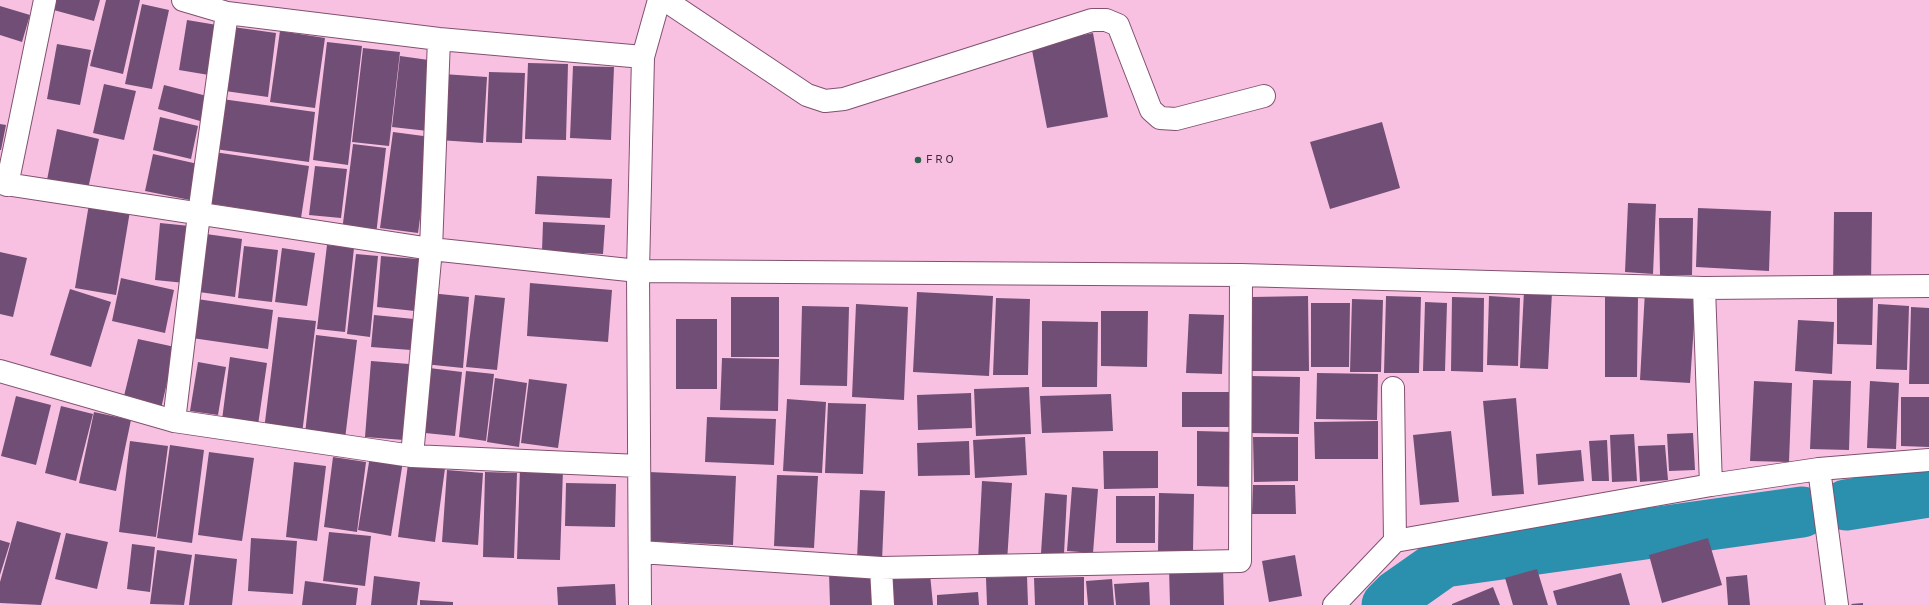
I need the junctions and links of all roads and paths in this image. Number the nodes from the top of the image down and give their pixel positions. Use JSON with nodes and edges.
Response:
{"nodes":[{"id":1,"x":45,"y":0,"type":"edge"},
{"id":2,"x":183,"y":0,"type":"edge"},
{"id":3,"x":659,"y":0,"type":"edge"},
{"id":4,"x":665,"y":0,"type":"edge"},
{"id":5,"x":227,"y":13,"type":"junction"},
{"id":6,"x":439,"y":39,"type":"junction"},
{"id":7,"x":643,"y":57,"type":"junction"},
{"id":8,"x":1264,"y":96,"type":"dead end"},
{"id":9,"x":4,"y":184,"type":"edge"},
{"id":10,"x":199,"y":214,"type":"junction"},
{"id":11,"x":431,"y":249,"type":"junction"},
{"id":12,"x":638,"y":271,"type":"junction"},
{"id":13,"x":1241,"y":275,"type":"junction"},
{"id":14,"x":1929,"y":286,"type":"edge"},
{"id":15,"x":1704,"y":288,"type":"junction"},
{"id":16,"x":0,"y":371,"type":"edge"},
{"id":17,"x":1393,"y":388,"type":"dead end"},
{"id":18,"x":174,"y":421,"type":"junction"},
{"id":19,"x":412,"y":456,"type":"junction"},
{"id":20,"x":1929,"y":460,"type":"edge"},
{"id":21,"x":639,"y":466,"type":"junction"},
{"id":22,"x":1819,"y":469,"type":"junction"},
{"id":23,"x":1711,"y":485,"type":"junction"},
{"id":24,"x":1395,"y":541,"type":"junction"},
{"id":25,"x":640,"y":552,"type":"junction"},
{"id":26,"x":881,"y":568,"type":"junction"},
{"id":27,"x":640,"y":605,"type":"edge"},
{"id":28,"x":883,"y":605,"type":"edge"},
{"id":29,"x":1334,"y":605,"type":"edge"},
{"id":30,"x":1837,"y":605,"type":"edge"}],
"edges":[{"from":1,"to":9,"type":"street"},
{"from":2,"to":5,"type":"street"},
{"from":3,"to":7,"type":"street"},
{"from":4,"to":8,"type":"street"},
{"from":5,"to":6,"type":"street"},
{"from":5,"to":10,"type":"street"},
{"from":6,"to":7,"type":"street"},
{"from":6,"to":11,"type":"street"},
{"from":7,"to":12,"type":"street"},
{"from":9,"to":10,"type":"street"},
{"from":10,"to":11,"type":"street"},
{"from":10,"to":18,"type":"street"},
{"from":11,"to":12,"type":"street"},
{"from":11,"to":19,"type":"street"},
{"from":12,"to":13,"type":"street"},
{"from":12,"to":21,"type":"street"},
{"from":13,"to":15,"type":"street"},
{"from":13,"to":26,"type":"street"},
{"from":14,"to":15,"type":"street"},
{"from":15,"to":23,"type":"street"},
{"from":16,"to":18,"type":"street"},
{"from":17,"to":24,"type":"street"},
{"from":18,"to":19,"type":"street"},
{"from":19,"to":21,"type":"street"},
{"from":20,"to":22,"type":"street"},
{"from":21,"to":25,"type":"street"},
{"from":22,"to":23,"type":"street"},
{"from":22,"to":30,"type":"street"},
{"from":23,"to":24,"type":"street"},
{"from":24,"to":29,"type":"street"},
{"from":25,"to":26,"type":"street"},
{"from":25,"to":27,"type":"street"},
{"from":26,"to":28,"type":"street"}]}
